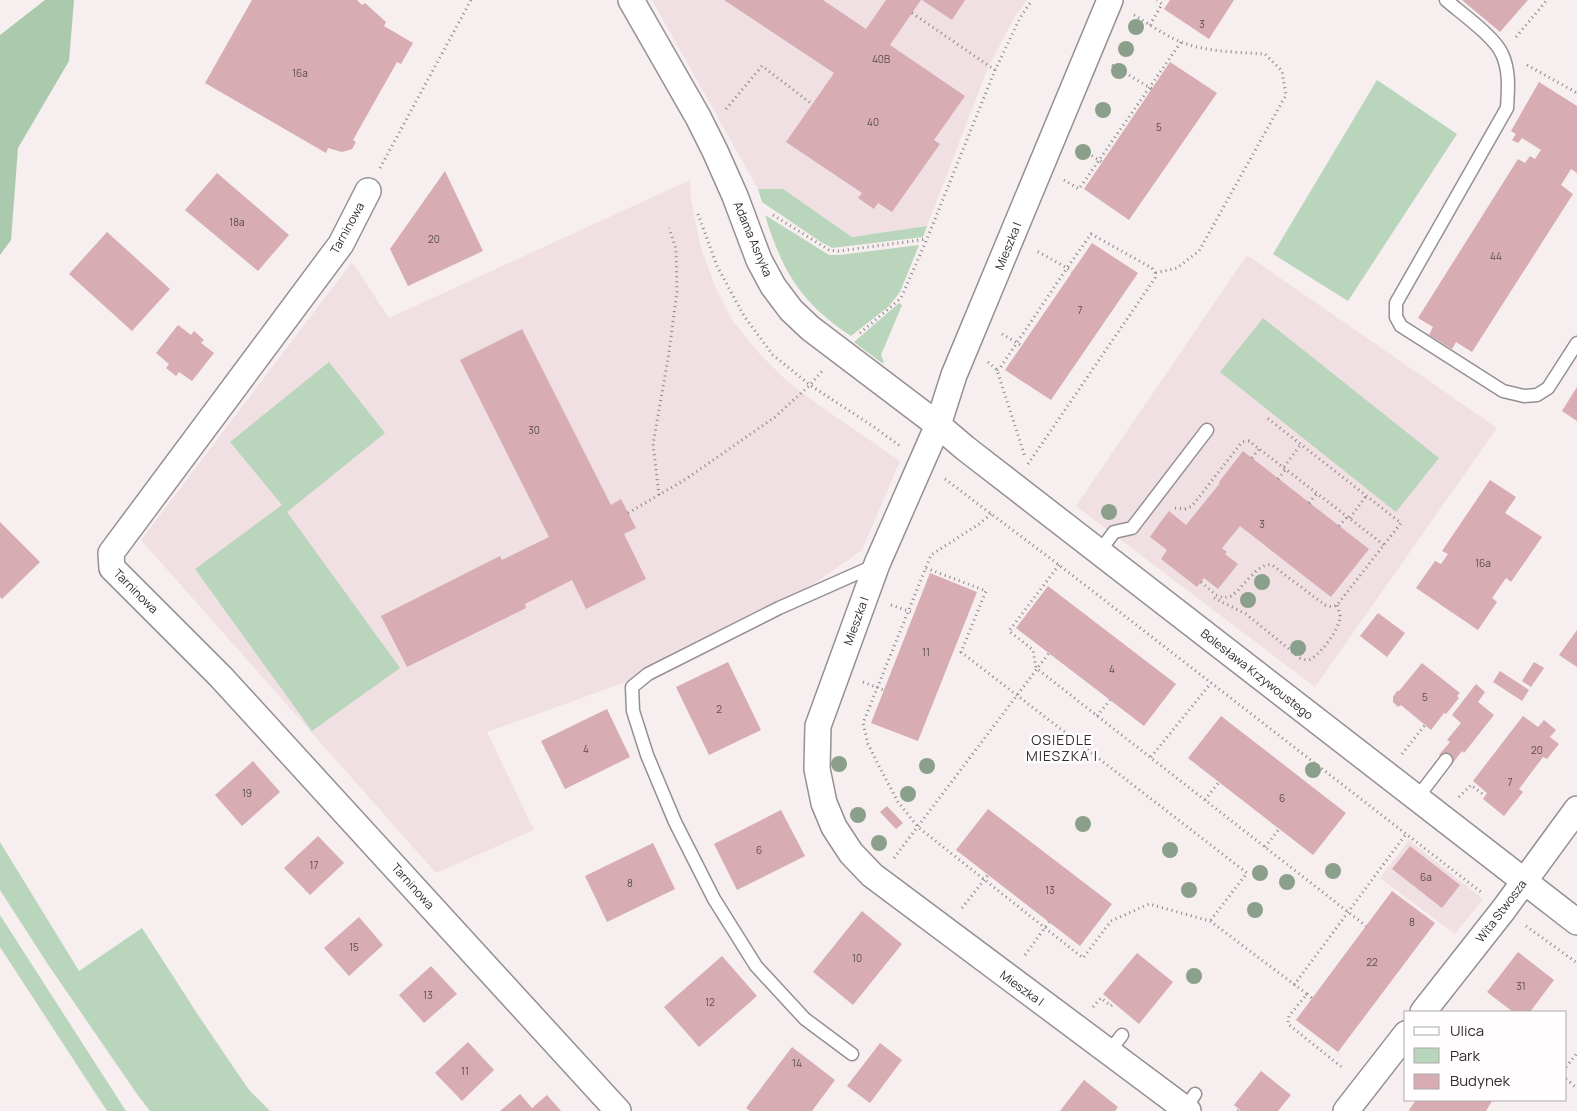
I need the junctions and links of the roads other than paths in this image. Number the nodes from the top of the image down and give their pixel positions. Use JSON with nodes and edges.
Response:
{"nodes":[{"id":1,"x":631,"y":0,"type":"edge"},
{"id":2,"x":1110,"y":0,"type":"edge"},
{"id":3,"x":1446,"y":0,"type":"edge"},
{"id":4,"x":368,"y":191,"type":"road end"},
{"id":5,"x":1577,"y":343,"type":"edge"},
{"id":6,"x":938,"y":425,"type":"junction"},
{"id":7,"x":1207,"y":430,"type":"dead end"},
{"id":8,"x":1100,"y":551,"type":"junction"},
{"id":9,"x":877,"y":564,"type":"junction"},
{"id":10,"x":1446,"y":760,"type":"dead end"},
{"id":11,"x":1422,"y":790,"type":"junction"},
{"id":12,"x":1577,"y":810,"type":"edge"},
{"id":13,"x":1524,"y":881,"type":"junction"},
{"id":14,"x":1577,"y":922,"type":"edge"},
{"id":15,"x":1424,"y":1011,"type":"edge"},
{"id":16,"x":1404,"y":1037,"type":"edge"},
{"id":17,"x":852,"y":1054,"type":"dead end"},
{"id":18,"x":1189,"y":1104,"type":"edge"},
{"id":19,"x":618,"y":1111,"type":"edge"},
{"id":20,"x":1346,"y":1111,"type":"edge"}],
"edges":[{"from":1,"to":6,"type":"street","name":"Adama Asnyka"},
{"from":2,"to":6,"type":"street","name":"Mieszka I"},
{"from":3,"to":5,"type":"lane"},
{"from":4,"to":19,"type":"street","name":"Tarninowa"},
{"from":6,"to":8,"type":"street","name":"Bolesława Krzywoustego"},
{"from":6,"to":9,"type":"street","name":"Mieszka I"},
{"from":7,"to":8,"type":"lane"},
{"from":8,"to":11,"type":"street","name":"Bolesława Krzywoustego"},
{"from":9,"to":17,"type":"lane"},
{"from":9,"to":18,"type":"street","name":"Mieszka I"},
{"from":10,"to":11,"type":"lane"},
{"from":11,"to":13,"type":"street","name":"Bolesława Krzywoustego"},
{"from":12,"to":13,"type":"street","name":"Wita Stwosza"},
{"from":13,"to":14,"type":"street","name":"Bolesława Krzywoustego"},
{"from":13,"to":15,"type":"street","name":"Wita Stwosza"},
{"from":16,"to":20,"type":"street"}]}
